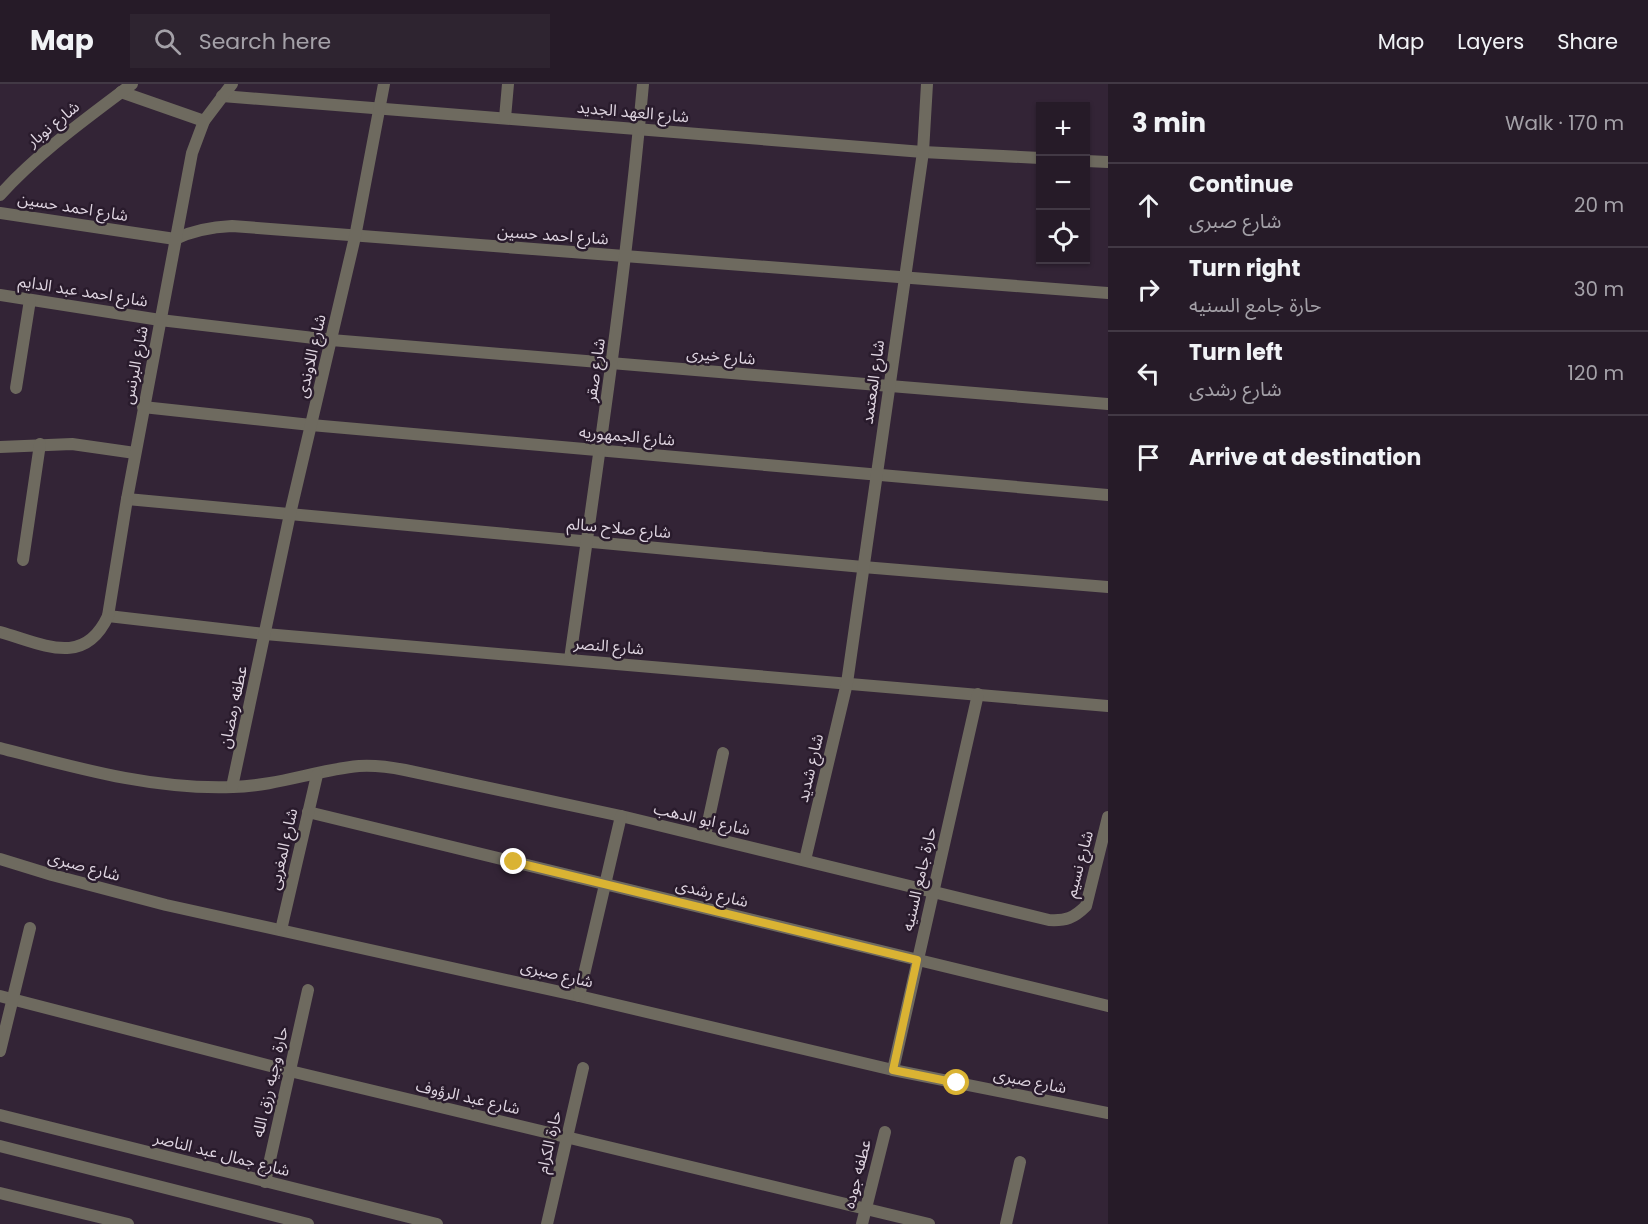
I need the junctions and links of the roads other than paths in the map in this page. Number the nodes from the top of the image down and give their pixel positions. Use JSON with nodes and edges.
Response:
{"nodes":[{"id":1,"x":132,"y":84,"type":"edge"},
{"id":2,"x":232,"y":84,"type":"edge"},
{"id":3,"x":384,"y":84,"type":"edge"},
{"id":4,"x":508,"y":84,"type":"edge"},
{"id":5,"x":643,"y":84,"type":"edge"},
{"id":6,"x":927,"y":84,"type":"edge"},
{"id":7,"x":121,"y":92,"type":"junction"},
{"id":8,"x":222,"y":96,"type":"junction"},
{"id":9,"x":380,"y":108,"type":"junction"},
{"id":10,"x":505,"y":118,"type":"junction"},
{"id":11,"x":204,"y":121,"type":"junction"},
{"id":12,"x":639,"y":129,"type":"junction"},
{"id":13,"x":922,"y":152,"type":"junction"},
{"id":14,"x":1036,"y":158,"type":"edge"},
{"id":15,"x":1090,"y":161,"type":"edge"},
{"id":16,"x":1108,"y":162,"type":"edge"},
{"id":17,"x":2,"y":191,"type":"edge"},
{"id":18,"x":0,"y":213,"type":"edge"},
{"id":19,"x":356,"y":237,"type":"junction"},
{"id":20,"x":175,"y":239,"type":"junction"},
{"id":21,"x":626,"y":257,"type":"junction"},
{"id":22,"x":905,"y":278,"type":"junction"},
{"id":23,"x":1108,"y":293,"type":"edge"},
{"id":24,"x":0,"y":295,"type":"edge"},
{"id":25,"x":30,"y":300,"type":"junction"},
{"id":26,"x":160,"y":321,"type":"junction"},
{"id":27,"x":331,"y":340,"type":"junction"},
{"id":28,"x":613,"y":363,"type":"junction"},
{"id":29,"x":889,"y":386,"type":"junction"},
{"id":30,"x":16,"y":388,"type":"dead end"},
{"id":31,"x":1108,"y":404,"type":"edge"},
{"id":32,"x":143,"y":407,"type":"junction"},
{"id":33,"x":311,"y":425,"type":"junction"},
{"id":34,"x":40,"y":444,"type":"junction"},
{"id":35,"x":0,"y":447,"type":"edge"},
{"id":36,"x":600,"y":451,"type":"junction"},
{"id":37,"x":135,"y":453,"type":"junction"},
{"id":38,"x":875,"y":475,"type":"junction"},
{"id":39,"x":1108,"y":495,"type":"edge"},
{"id":40,"x":127,"y":499,"type":"junction"},
{"id":41,"x":291,"y":514,"type":"junction"},
{"id":42,"x":587,"y":542,"type":"junction"},
{"id":43,"x":23,"y":560,"type":"dead end"},
{"id":44,"x":863,"y":567,"type":"junction"},
{"id":45,"x":1108,"y":587,"type":"edge"},
{"id":46,"x":108,"y":616,"type":"junction"},
{"id":47,"x":265,"y":634,"type":"junction"},
{"id":48,"x":1,"y":636,"type":"edge"},
{"id":49,"x":570,"y":659,"type":"junction"},
{"id":50,"x":847,"y":683,"type":"junction"},
{"id":51,"x":978,"y":694,"type":"junction"},
{"id":52,"x":1108,"y":706,"type":"edge"},
{"id":53,"x":0,"y":748,"type":"edge"},
{"id":54,"x":723,"y":753,"type":"dead end"},
{"id":55,"x":317,"y":775,"type":"junction"},
{"id":56,"x":232,"y":787,"type":"junction"},
{"id":57,"x":308,"y":812,"type":"junction"},
{"id":58,"x":621,"y":816,"type":"junction"},
{"id":59,"x":1108,"y":818,"type":"edge"},
{"id":60,"x":705,"y":836,"type":"junction"},
{"id":61,"x":0,"y":859,"type":"edge"},
{"id":62,"x":805,"y":860,"type":"junction"},
{"id":63,"x":605,"y":884,"type":"junction"},
{"id":64,"x":933,"y":891,"type":"junction"},
{"id":65,"x":1076,"y":916,"type":"joint"},
{"id":66,"x":30,"y":928,"type":"dead end"},
{"id":67,"x":281,"y":930,"type":"junction"},
{"id":68,"x":917,"y":960,"type":"junction"},
{"id":69,"x":308,"y":990,"type":"dead end"},
{"id":70,"x":579,"y":996,"type":"junction"},
{"id":71,"x":6,"y":998,"type":"edge"},
{"id":72,"x":1108,"y":1006,"type":"edge"},
{"id":73,"x":0,"y":1051,"type":"edge"},
{"id":74,"x":583,"y":1068,"type":"dead end"},
{"id":75,"x":893,"y":1070,"type":"junction"},
{"id":76,"x":290,"y":1071,"type":"junction"},
{"id":77,"x":1108,"y":1113,"type":"edge"},
{"id":78,"x":0,"y":1115,"type":"edge"},
{"id":79,"x":885,"y":1132,"type":"dead end"},
{"id":80,"x":567,"y":1137,"type":"junction"},
{"id":81,"x":0,"y":1146,"type":"edge"},
{"id":82,"x":1020,"y":1162,"type":"dead end"},
{"id":83,"x":265,"y":1182,"type":"junction"},
{"id":84,"x":0,"y":1193,"type":"edge"},
{"id":85,"x":866,"y":1209,"type":"junction"},
{"id":86,"x":128,"y":1224,"type":"edge"},
{"id":87,"x":308,"y":1224,"type":"edge"},
{"id":88,"x":436,"y":1224,"type":"edge"},
{"id":89,"x":547,"y":1224,"type":"edge"},
{"id":90,"x":862,"y":1224,"type":"edge"},
{"id":91,"x":929,"y":1224,"type":"edge"},
{"id":92,"x":1006,"y":1224,"type":"edge"}],
"edges":[{"from":1,"to":7,"type":"street","name":"شارع نوبار"},
{"from":2,"to":8,"type":"street","name":"شارع البرنس"},
{"from":3,"to":9,"type":"street","name":"شارع اللاوندى"},
{"from":4,"to":10,"type":"street"},
{"from":5,"to":12,"type":"street","name":"شارع صقر"},
{"from":6,"to":13,"type":"street","name":"شارع المعتمد"},
{"from":7,"to":11,"type":"street"},
{"from":7,"to":17,"type":"street","name":"شارع نوبار"},
{"from":8,"to":9,"type":"street","name":"شارع العهد الجديد"},
{"from":8,"to":11,"type":"street","name":"شارع البرنس"},
{"from":9,"to":10,"type":"street","name":"شارع العهد الجديد"},
{"from":9,"to":19,"type":"street","name":"شارع اللاوندى"},
{"from":10,"to":12,"type":"street","name":"شارع العهد الجديد"},
{"from":11,"to":20,"type":"street","name":"شارع البرنس"},
{"from":12,"to":13,"type":"street","name":"شارع العهد الجديد"},
{"from":12,"to":21,"type":"street","name":"شارع صقر"},
{"from":13,"to":14,"type":"street","name":"شارع العهد الجديد"},
{"from":13,"to":22,"type":"street","name":"شارع المعتمد"},
{"from":15,"to":16,"type":"street"},
{"from":18,"to":20,"type":"street","name":"شارع احمد حسين"},
{"from":19,"to":20,"type":"street","name":"شارع احمد حسين"},
{"from":19,"to":21,"type":"street","name":"شارع احمد حسين"},
{"from":19,"to":27,"type":"street","name":"شارع اللاوندى"},
{"from":20,"to":26,"type":"street","name":"شارع البرنس"},
{"from":21,"to":22,"type":"street","name":"شارع احمد حسين"},
{"from":21,"to":28,"type":"street","name":"شارع صقر"},
{"from":22,"to":23,"type":"street","name":"شارع احمد حسين"},
{"from":22,"to":29,"type":"street","name":"شارع المعتمد"},
{"from":24,"to":25,"type":"street","name":"شارع احمد عبد الدايم"},
{"from":25,"to":26,"type":"street","name":"شارع احمد عبد الدايم"},
{"from":25,"to":30,"type":"street"},
{"from":26,"to":27,"type":"street","name":"شارع احمد عبد الدايم"},
{"from":26,"to":32,"type":"street","name":"شارع البرنس"},
{"from":27,"to":28,"type":"street","name":"شارع خيرى"},
{"from":27,"to":33,"type":"street","name":"شارع اللاوندى"},
{"from":28,"to":29,"type":"street","name":"شارع خيرى"},
{"from":28,"to":36,"type":"street","name":"شارع صقر"},
{"from":29,"to":31,"type":"street","name":"شارع خيرى"},
{"from":29,"to":38,"type":"street","name":"شارع المعتمد"},
{"from":32,"to":33,"type":"street","name":"شارع الجمهوريه"},
{"from":32,"to":37,"type":"street","name":"شارع البرنس"},
{"from":33,"to":36,"type":"street","name":"شارع الجمهوريه"},
{"from":33,"to":41,"type":"street","name":"شارع اللاوندى"},
{"from":34,"to":35,"type":"street"},
{"from":34,"to":37,"type":"street"},
{"from":34,"to":43,"type":"street"},
{"from":36,"to":38,"type":"street","name":"شارع الجمهوريه"},
{"from":36,"to":42,"type":"street","name":"شارع صقر"},
{"from":37,"to":40,"type":"street","name":"شارع البرنس"},
{"from":38,"to":39,"type":"street","name":"شارع الجمهوريه"},
{"from":38,"to":44,"type":"street","name":"شارع المعتمد"},
{"from":40,"to":41,"type":"street","name":"شارع صلاح سالم"},
{"from":40,"to":46,"type":"street","name":"شارع البرنس"},
{"from":41,"to":42,"type":"street","name":"شارع صلاح سالم"},
{"from":41,"to":47,"type":"street","name":"شارع اللاوندى"},
{"from":42,"to":44,"type":"street","name":"شارع صلاح سالم"},
{"from":42,"to":49,"type":"street","name":"شارع صقر"},
{"from":44,"to":45,"type":"street","name":"شارع صلاح سالم"},
{"from":44,"to":50,"type":"street","name":"شارع المعتمد"},
{"from":46,"to":47,"type":"street","name":"شارع النصر"},
{"from":46,"to":48,"type":"street","name":"شارع البرنس"},
{"from":47,"to":49,"type":"street","name":"شارع النصر"},
{"from":47,"to":56,"type":"street","name":"عطفه رمضان"},
{"from":49,"to":50,"type":"street","name":"شارع النصر"},
{"from":50,"to":51,"type":"street","name":"شارع النصر"},
{"from":50,"to":62,"type":"street","name":"شارع شديد"},
{"from":51,"to":52,"type":"street","name":"شارع النصر"},
{"from":51,"to":64,"type":"street","name":"حارة جامع السنيه"},
{"from":53,"to":56,"type":"street","name":"شارع ابو الدهب"},
{"from":54,"to":60,"type":"street"},
{"from":55,"to":56,"type":"street","name":"شارع ابو الدهب"},
{"from":55,"to":57,"type":"street","name":"شارع المغربى"},
{"from":55,"to":58,"type":"street","name":"شارع ابو الدهب"},
{"from":57,"to":63,"type":"street","name":"شارع رشدى"},
{"from":57,"to":67,"type":"street","name":"شارع المغربى"},
{"from":58,"to":60,"type":"street","name":"شارع ابو الدهب"},
{"from":58,"to":63,"type":"street"},
{"from":59,"to":65,"type":"street","name":"شارع نسيم"},
{"from":60,"to":62,"type":"street","name":"شارع ابو الدهب"},
{"from":61,"to":67,"type":"street","name":"شارع صبرى"},
{"from":62,"to":64,"type":"street","name":"شارع ابو الدهب"},
{"from":63,"to":68,"type":"street","name":"شارع رشدى"},
{"from":63,"to":70,"type":"street"},
{"from":64,"to":65,"type":"street","name":"شارع ابو الدهب"},
{"from":64,"to":68,"type":"street","name":"حارة جامع السنيه"},
{"from":66,"to":71,"type":"street"},
{"from":67,"to":70,"type":"street","name":"شارع صبرى"},
{"from":68,"to":72,"type":"street","name":"شارع رشدى"},
{"from":68,"to":75,"type":"street","name":"حارة جامع السنيه"},
{"from":69,"to":76,"type":"street","name":"حارة وجيه رزق الله"},
{"from":70,"to":75,"type":"street","name":"شارع صبرى"},
{"from":71,"to":73,"type":"street"},
{"from":71,"to":76,"type":"street","name":"شارع عبد الرؤوف"},
{"from":74,"to":80,"type":"street","name":"حارة الكرام"},
{"from":75,"to":77,"type":"street","name":"شارع صبرى"},
{"from":76,"to":80,"type":"street","name":"شارع عبد الرؤوف"},
{"from":76,"to":83,"type":"street","name":"حارة وجيه رزق الله"},
{"from":78,"to":83,"type":"street","name":"شارع جمال عبد الناصر"},
{"from":79,"to":85,"type":"street","name":"عطفه جوده"},
{"from":80,"to":85,"type":"street","name":"شارع عبد الرؤوف"},
{"from":80,"to":89,"type":"street","name":"حارة الكرام"},
{"from":81,"to":87,"type":"street"},
{"from":82,"to":92,"type":"street"},
{"from":83,"to":88,"type":"street","name":"شارع جمال عبد الناصر"},
{"from":84,"to":86,"type":"street"},
{"from":85,"to":90,"type":"street","name":"عطفه جوده"},
{"from":85,"to":91,"type":"street","name":"شارع عبد الرؤوف"}]}
